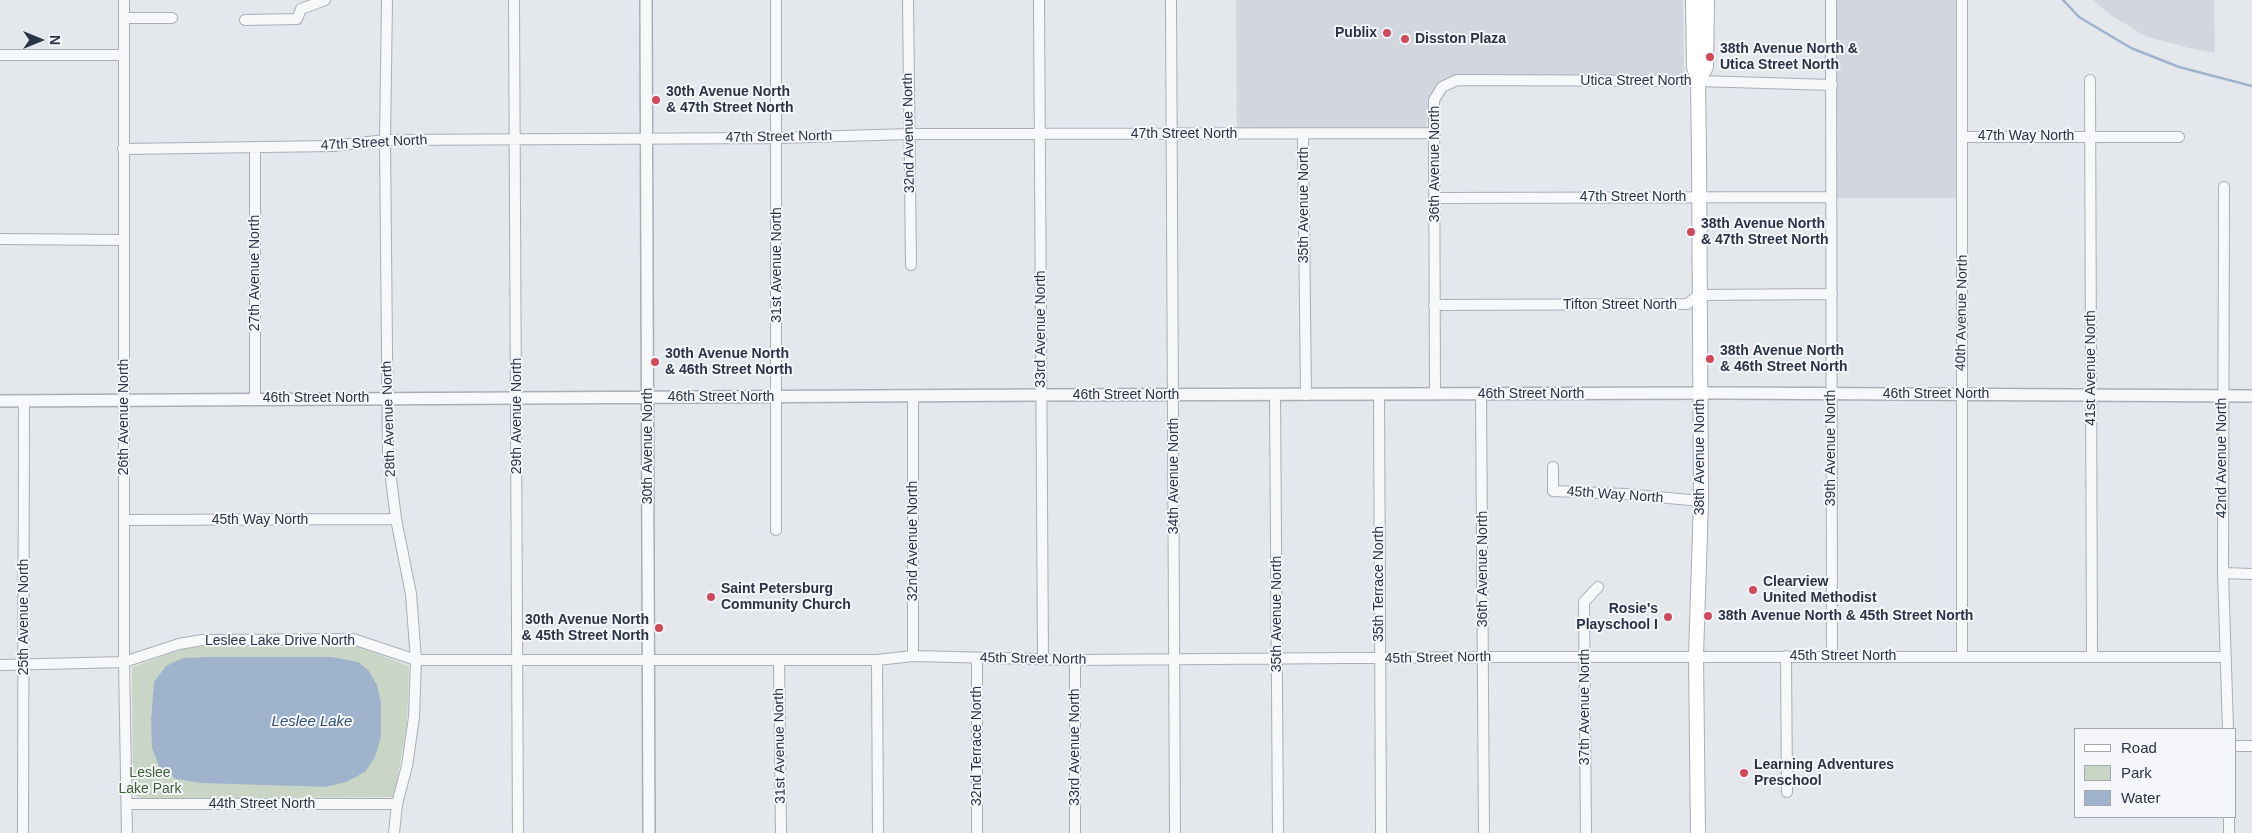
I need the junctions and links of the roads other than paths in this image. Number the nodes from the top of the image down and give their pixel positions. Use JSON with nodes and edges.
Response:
{"nodes":[{"id":1,"x":124,"y":0,"type":"edge"},
{"id":2,"x":325,"y":0,"type":"edge"},
{"id":3,"x":387,"y":0,"type":"edge"},
{"id":4,"x":514,"y":0,"type":"edge"},
{"id":5,"x":646,"y":0,"type":"edge"},
{"id":6,"x":776,"y":0,"type":"edge"},
{"id":7,"x":908,"y":0,"type":"edge"},
{"id":8,"x":1039,"y":0,"type":"edge"},
{"id":9,"x":1171,"y":0,"type":"edge"},
{"id":10,"x":1693,"y":0,"type":"edge"},
{"id":11,"x":1708,"y":0,"type":"edge"},
{"id":12,"x":1831,"y":0,"type":"edge"},
{"id":13,"x":1962,"y":0,"type":"edge"},
{"id":14,"x":124,"y":18,"type":"junction"},
{"id":15,"x":172,"y":18,"type":"dead end"},
{"id":16,"x":245,"y":20,"type":"dead end"},
{"id":17,"x":0,"y":55,"type":"edge"},
{"id":18,"x":123,"y":55,"type":"junction"},
{"id":19,"x":2090,"y":80,"type":"dead end"},
{"id":20,"x":1698,"y":81,"type":"junction"},
{"id":21,"x":1832,"y":86,"type":"junction"},
{"id":22,"x":1442,"y":87,"type":"joint"},
{"id":23,"x":909,"y":134,"type":"junction"},
{"id":24,"x":1171,"y":134,"type":"junction"},
{"id":25,"x":1304,"y":134,"type":"junction"},
{"id":26,"x":1435,"y":134,"type":"junction"},
{"id":27,"x":1041,"y":135,"type":"junction"},
{"id":28,"x":2090,"y":136,"type":"junction"},
{"id":29,"x":1963,"y":137,"type":"junction"},
{"id":30,"x":2179,"y":137,"type":"dead end"},
{"id":31,"x":648,"y":138,"type":"junction"},
{"id":32,"x":777,"y":138,"type":"junction"},
{"id":33,"x":385,"y":140,"type":"junction"},
{"id":34,"x":515,"y":140,"type":"junction"},
{"id":35,"x":255,"y":148,"type":"junction"},
{"id":36,"x":123,"y":149,"type":"junction"},
{"id":37,"x":2224,"y":187,"type":"dead end"},
{"id":38,"x":1699,"y":197,"type":"junction"},
{"id":39,"x":1831,"y":197,"type":"junction"},
{"id":40,"x":1434,"y":198,"type":"junction"},
{"id":41,"x":0,"y":239,"type":"edge"},
{"id":42,"x":124,"y":240,"type":"junction"},
{"id":43,"x":911,"y":265,"type":"dead end"},
{"id":44,"x":1700,"y":294,"type":"junction"},
{"id":45,"x":1832,"y":294,"type":"junction"},
{"id":46,"x":1434,"y":305,"type":"junction"},
{"id":47,"x":1700,"y":393,"type":"junction"},
{"id":48,"x":1379,"y":394,"type":"junction"},
{"id":49,"x":1435,"y":394,"type":"junction"},
{"id":50,"x":1482,"y":394,"type":"junction"},
{"id":51,"x":1831,"y":394,"type":"junction"},
{"id":52,"x":1961,"y":394,"type":"junction"},
{"id":53,"x":1042,"y":395,"type":"junction"},
{"id":54,"x":1275,"y":395,"type":"junction"},
{"id":55,"x":1306,"y":395,"type":"junction"},
{"id":56,"x":2091,"y":395,"type":"junction"},
{"id":57,"x":913,"y":396,"type":"junction"},
{"id":58,"x":1174,"y":396,"type":"junction"},
{"id":59,"x":2222,"y":396,"type":"junction"},
{"id":60,"x":2252,"y":396,"type":"edge"},
{"id":61,"x":516,"y":397,"type":"junction"},
{"id":62,"x":648,"y":397,"type":"junction"},
{"id":63,"x":777,"y":397,"type":"junction"},
{"id":64,"x":255,"y":398,"type":"junction"},
{"id":65,"x":386,"y":398,"type":"junction"},
{"id":66,"x":124,"y":400,"type":"junction"},
{"id":67,"x":0,"y":401,"type":"edge"},
{"id":68,"x":24,"y":401,"type":"junction"},
{"id":69,"x":1553,"y":467,"type":"dead end"},
{"id":70,"x":1701,"y":501,"type":"junction"},
{"id":71,"x":396,"y":519,"type":"junction"},
{"id":72,"x":124,"y":520,"type":"junction"},
{"id":73,"x":776,"y":530,"type":"dead end"},
{"id":74,"x":2223,"y":573,"type":"junction"},
{"id":75,"x":2252,"y":574,"type":"edge"},
{"id":76,"x":1598,"y":587,"type":"dead end"},
{"id":77,"x":912,"y":656,"type":"junction"},
{"id":78,"x":1696,"y":656,"type":"junction"},
{"id":79,"x":1786,"y":656,"type":"junction"},
{"id":80,"x":1832,"y":656,"type":"junction"},
{"id":81,"x":1962,"y":656,"type":"junction"},
{"id":82,"x":2092,"y":656,"type":"junction"},
{"id":83,"x":1483,"y":657,"type":"junction"},
{"id":84,"x":1585,"y":657,"type":"junction"},
{"id":85,"x":2226,"y":657,"type":"junction"},
{"id":86,"x":976,"y":658,"type":"junction"},
{"id":87,"x":1043,"y":658,"type":"junction"},
{"id":88,"x":1380,"y":658,"type":"junction"},
{"id":89,"x":650,"y":659,"type":"junction"},
{"id":90,"x":1277,"y":659,"type":"junction"},
{"id":91,"x":416,"y":660,"type":"junction"},
{"id":92,"x":518,"y":660,"type":"junction"},
{"id":93,"x":780,"y":660,"type":"junction"},
{"id":94,"x":877,"y":660,"type":"junction"},
{"id":95,"x":1075,"y":660,"type":"junction"},
{"id":96,"x":1174,"y":660,"type":"junction"},
{"id":97,"x":124,"y":662,"type":"junction"},
{"id":98,"x":0,"y":665,"type":"edge"},
{"id":99,"x":24,"y":665,"type":"junction"},
{"id":100,"x":2228,"y":728,"type":"edge"},
{"id":101,"x":2237,"y":746,"type":"edge"},
{"id":102,"x":2252,"y":746,"type":"edge"},
{"id":103,"x":1787,"y":792,"type":"dead end"},
{"id":104,"x":127,"y":804,"type":"junction"},
{"id":105,"x":396,"y":804,"type":"junction"},
{"id":106,"x":2229,"y":818,"type":"edge"},
{"id":107,"x":23,"y":833,"type":"edge"},
{"id":108,"x":127,"y":833,"type":"edge"},
{"id":109,"x":394,"y":833,"type":"edge"},
{"id":110,"x":518,"y":833,"type":"edge"},
{"id":111,"x":650,"y":833,"type":"edge"},
{"id":112,"x":781,"y":833,"type":"edge"},
{"id":113,"x":878,"y":833,"type":"edge"},
{"id":114,"x":976,"y":833,"type":"edge"},
{"id":115,"x":1075,"y":833,"type":"edge"},
{"id":116,"x":1175,"y":833,"type":"edge"},
{"id":117,"x":1278,"y":833,"type":"edge"},
{"id":118,"x":1381,"y":833,"type":"edge"},
{"id":119,"x":1484,"y":833,"type":"edge"},
{"id":120,"x":1586,"y":833,"type":"edge"},
{"id":121,"x":1698,"y":833,"type":"edge"},
{"id":122,"x":2229,"y":833,"type":"edge"}],
"edges":[{"from":1,"to":14,"type":"street","name":"26th Avenue North"},
{"from":2,"to":16,"type":"street"},
{"from":3,"to":33,"type":"street","name":"28th Avenue North"},
{"from":4,"to":34,"type":"street","name":"29th Avenue North"},
{"from":5,"to":31,"type":"street","name":"30th Avenue North"},
{"from":6,"to":32,"type":"street","name":"31st Avenue North"},
{"from":7,"to":23,"type":"street","name":"32nd Avenue North"},
{"from":8,"to":27,"type":"street","name":"33rd Avenue North"},
{"from":9,"to":24,"type":"street","name":"34th Avenue North"},
{"from":10,"to":20,"type":"main road","name":"38th Avenue North"},
{"from":11,"to":20,"type":"main road","name":"38th Avenue North"},
{"from":12,"to":21,"type":"street","name":"39th Avenue North"},
{"from":13,"to":29,"type":"street","name":"40th Avenue North"},
{"from":14,"to":15,"type":"street"},
{"from":14,"to":18,"type":"street","name":"26th Avenue North"},
{"from":17,"to":18,"type":"street"},
{"from":18,"to":36,"type":"street","name":"26th Avenue North"},
{"from":19,"to":28,"type":"street","name":"41st Avenue North"},
{"from":20,"to":21,"type":"street","name":"Utica Street North"},
{"from":20,"to":22,"type":"street","name":"Utica Street North"},
{"from":20,"to":38,"type":"main road","name":"38th Avenue North"},
{"from":21,"to":39,"type":"street","name":"39th Avenue North"},
{"from":22,"to":26,"type":"street","name":"36th Avenue North"},
{"from":23,"to":27,"type":"street","name":"47th Street North"},
{"from":23,"to":32,"type":"street","name":"47th Street North"},
{"from":23,"to":43,"type":"street","name":"32nd Avenue North"},
{"from":24,"to":25,"type":"street","name":"47th Street North"},
{"from":24,"to":27,"type":"street","name":"47th Street North"},
{"from":24,"to":58,"type":"street","name":"34th Avenue North"},
{"from":25,"to":26,"type":"street","name":"47th Street North"},
{"from":25,"to":55,"type":"street","name":"35th Avenue North"},
{"from":26,"to":40,"type":"street","name":"36th Avenue North"},
{"from":27,"to":53,"type":"street","name":"33rd Avenue North"},
{"from":28,"to":29,"type":"street","name":"47th Way North"},
{"from":28,"to":30,"type":"street"},
{"from":28,"to":56,"type":"street","name":"41st Avenue North"},
{"from":29,"to":52,"type":"street","name":"40th Avenue North"},
{"from":31,"to":32,"type":"street","name":"47th Street North"},
{"from":31,"to":34,"type":"street","name":"47th Street North"},
{"from":31,"to":62,"type":"street","name":"30th Avenue North"},
{"from":32,"to":63,"type":"street","name":"31st Avenue North"},
{"from":33,"to":34,"type":"street","name":"47th Street North"},
{"from":33,"to":35,"type":"street","name":"47th Street North"},
{"from":33,"to":65,"type":"street","name":"28th Avenue North"},
{"from":34,"to":61,"type":"street","name":"29th Avenue North"},
{"from":35,"to":36,"type":"street","name":"47th Street North"},
{"from":35,"to":64,"type":"street","name":"27th Avenue North"},
{"from":36,"to":42,"type":"street","name":"26th Avenue North"},
{"from":37,"to":59,"type":"street","name":"42nd Avenue North"},
{"from":38,"to":39,"type":"street","name":"47th Street North"},
{"from":38,"to":40,"type":"street","name":"47th Street North"},
{"from":38,"to":44,"type":"main road","name":"38th Avenue North"},
{"from":39,"to":45,"type":"street","name":"39th Avenue North"},
{"from":40,"to":46,"type":"street","name":"36th Avenue North"},
{"from":41,"to":42,"type":"street"},
{"from":42,"to":66,"type":"street","name":"26th Avenue North"},
{"from":44,"to":45,"type":"street","name":"Tifton Street North"},
{"from":44,"to":46,"type":"street","name":"Tifton Street North"},
{"from":44,"to":47,"type":"main road","name":"38th Avenue North"},
{"from":45,"to":51,"type":"street","name":"39th Avenue North"},
{"from":46,"to":49,"type":"street","name":"36th Avenue North"},
{"from":47,"to":50,"type":"street","name":"46th Street North"},
{"from":47,"to":51,"type":"street","name":"46th Street North"},
{"from":47,"to":70,"type":"main road","name":"38th Avenue North"},
{"from":48,"to":49,"type":"street","name":"46th Street North"},
{"from":48,"to":55,"type":"street","name":"46th Street North"},
{"from":48,"to":88,"type":"street","name":"35th Terrace North"},
{"from":49,"to":50,"type":"street","name":"46th Street North"},
{"from":50,"to":83,"type":"street","name":"36th Avenue North"},
{"from":51,"to":52,"type":"street","name":"46th Street North"},
{"from":51,"to":80,"type":"street","name":"39th Avenue North"},
{"from":52,"to":56,"type":"street","name":"46th Street North"},
{"from":52,"to":81,"type":"street","name":"40th Avenue North"},
{"from":53,"to":57,"type":"street","name":"46th Street North"},
{"from":53,"to":58,"type":"street","name":"46th Street North"},
{"from":53,"to":87,"type":"street","name":"33rd Avenue North"},
{"from":54,"to":55,"type":"street","name":"46th Street North"},
{"from":54,"to":58,"type":"street","name":"46th Street North"},
{"from":54,"to":90,"type":"street","name":"35th Avenue North"},
{"from":56,"to":59,"type":"street","name":"46th Street North"},
{"from":56,"to":82,"type":"street","name":"41st Avenue North"},
{"from":57,"to":63,"type":"street","name":"46th Street North"},
{"from":57,"to":77,"type":"street","name":"32nd Avenue North"},
{"from":58,"to":96,"type":"street","name":"34th Avenue North"},
{"from":59,"to":60,"type":"street","name":"46th Street North"},
{"from":59,"to":74,"type":"street","name":"42nd Avenue North"},
{"from":61,"to":62,"type":"street","name":"46th Street North"},
{"from":61,"to":65,"type":"street","name":"46th Street North"},
{"from":61,"to":92,"type":"street","name":"29th Avenue North"},
{"from":62,"to":63,"type":"street","name":"46th Street North"},
{"from":62,"to":89,"type":"street","name":"30th Avenue North"},
{"from":63,"to":73,"type":"street","name":"31st Avenue North"},
{"from":64,"to":65,"type":"street","name":"46th Street North"},
{"from":64,"to":66,"type":"street","name":"46th Street North"},
{"from":65,"to":71,"type":"street","name":"28th Avenue North"},
{"from":66,"to":68,"type":"street","name":"46th Street North"},
{"from":66,"to":72,"type":"street","name":"26th Avenue North"},
{"from":67,"to":68,"type":"street","name":"46th Street North"},
{"from":68,"to":99,"type":"street","name":"25th Avenue North"},
{"from":69,"to":70,"type":"street","name":"45th Way North"},
{"from":70,"to":78,"type":"main road","name":"38th Avenue North"},
{"from":71,"to":72,"type":"street","name":"45th Way North"},
{"from":71,"to":91,"type":"street","name":"28th Avenue North"},
{"from":72,"to":97,"type":"street","name":"26th Avenue North"},
{"from":74,"to":75,"type":"street"},
{"from":74,"to":85,"type":"street","name":"42nd Avenue North"},
{"from":76,"to":84,"type":"street","name":"37th Avenue North"},
{"from":77,"to":86,"type":"street","name":"45th Street North"},
{"from":77,"to":94,"type":"street","name":"45th Street North"},
{"from":78,"to":79,"type":"street","name":"45th Street North"},
{"from":78,"to":84,"type":"street","name":"45th Street North"},
{"from":78,"to":121,"type":"main road","name":"38th Avenue North"},
{"from":79,"to":80,"type":"street","name":"45th Street North"},
{"from":79,"to":103,"type":"street"},
{"from":80,"to":81,"type":"street","name":"45th Street North"},
{"from":81,"to":82,"type":"street","name":"45th Street North"},
{"from":82,"to":85,"type":"street","name":"45th Street North"},
{"from":83,"to":84,"type":"street","name":"45th Street North"},
{"from":83,"to":88,"type":"street","name":"45th Street North"},
{"from":83,"to":119,"type":"street","name":"36th Avenue North"},
{"from":84,"to":120,"type":"street","name":"37th Avenue North"},
{"from":85,"to":100,"type":"street","name":"42nd Avenue North"},
{"from":86,"to":87,"type":"street","name":"45th Street North"},
{"from":86,"to":114,"type":"street","name":"32nd Terrace North"},
{"from":87,"to":95,"type":"street","name":"45th Street North"},
{"from":88,"to":90,"type":"street","name":"45th Street North"},
{"from":88,"to":118,"type":"street","name":"35th Terrace North"},
{"from":89,"to":92,"type":"street","name":"Leslee Lake Drive North"},
{"from":89,"to":93,"type":"street","name":"45th Street North"},
{"from":89,"to":111,"type":"street","name":"30th Avenue North"},
{"from":90,"to":96,"type":"street","name":"45th Street North"},
{"from":90,"to":117,"type":"street","name":"35th Avenue North"},
{"from":91,"to":92,"type":"street","name":"Leslee Lake Drive North"},
{"from":91,"to":97,"type":"street","name":"Leslee Lake Drive North"},
{"from":91,"to":105,"type":"street","name":"28th Avenue North"},
{"from":92,"to":110,"type":"street","name":"29th Avenue North"},
{"from":93,"to":94,"type":"street","name":"45th Street North"},
{"from":93,"to":112,"type":"street","name":"31st Avenue North"},
{"from":94,"to":113,"type":"street"},
{"from":95,"to":96,"type":"street","name":"45th Street North"},
{"from":95,"to":115,"type":"street","name":"33rd Avenue North"},
{"from":96,"to":116,"type":"street","name":"34th Avenue North"},
{"from":97,"to":99,"type":"street","name":"Leslee Lake Drive North"},
{"from":97,"to":104,"type":"street","name":"26th Avenue North"},
{"from":98,"to":99,"type":"street","name":"Leslee Lake Drive North"},
{"from":99,"to":107,"type":"street","name":"25th Avenue North"},
{"from":101,"to":102,"type":"street"},
{"from":104,"to":105,"type":"street","name":"44th Street North"},
{"from":104,"to":108,"type":"street","name":"26th Avenue North"},
{"from":105,"to":109,"type":"street","name":"28th Avenue North"},
{"from":106,"to":122,"type":"street"}]}
